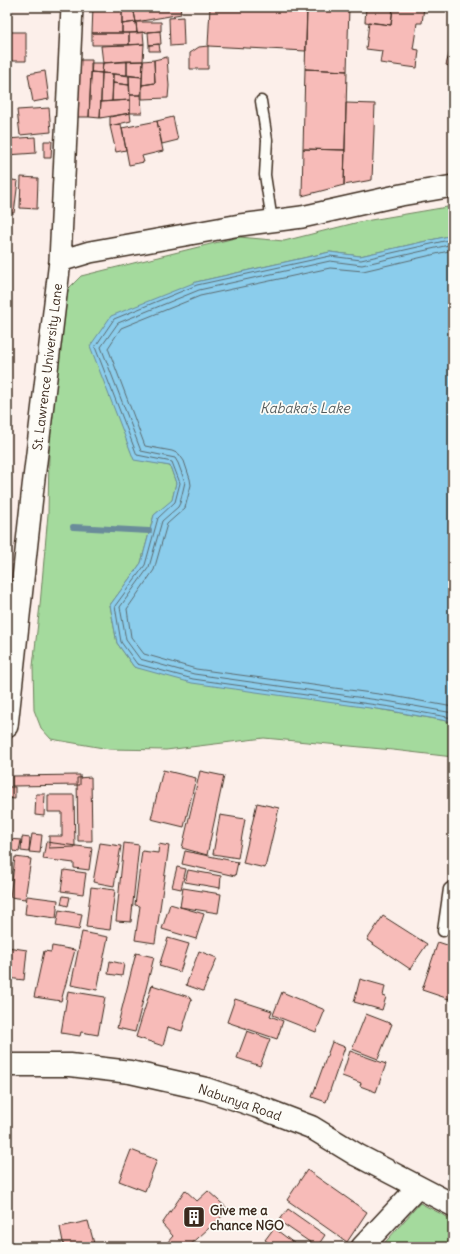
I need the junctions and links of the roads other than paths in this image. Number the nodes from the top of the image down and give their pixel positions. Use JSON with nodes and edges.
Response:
{"nodes":[{"id":1,"x":72,"y":7,"type":"edge"},
{"id":2,"x":261,"y":101,"type":"dead end"},
{"id":3,"x":453,"y":186,"type":"edge"},
{"id":4,"x":272,"y":221,"type":"junction"},
{"id":5,"x":60,"y":261,"type":"junction"},
{"id":6,"x":7,"y":726,"type":"edge"},
{"id":7,"x":453,"y":886,"type":"edge"},
{"id":8,"x":443,"y":931,"type":"dead end"},
{"id":9,"x":7,"y":1065,"type":"edge"},
{"id":10,"x":418,"y":1187,"type":"junction"},
{"id":11,"x":453,"y":1205,"type":"edge"},
{"id":12,"x":362,"y":1247,"type":"edge"}],
"edges":[{"from":1,"to":5,"type":"street","name":"St. Lawrence University Lane"},
{"from":2,"to":4,"type":"lane"},
{"from":3,"to":4,"type":"street"},
{"from":4,"to":5,"type":"street"},
{"from":5,"to":6,"type":"street","name":"St. Lawrence University Lane"},
{"from":7,"to":8,"type":"lane"},
{"from":9,"to":10,"type":"main road","name":"Nabunya Road"},
{"from":10,"to":11,"type":"main road","name":"Nabunya Road"},
{"from":10,"to":12,"type":"street"}]}
